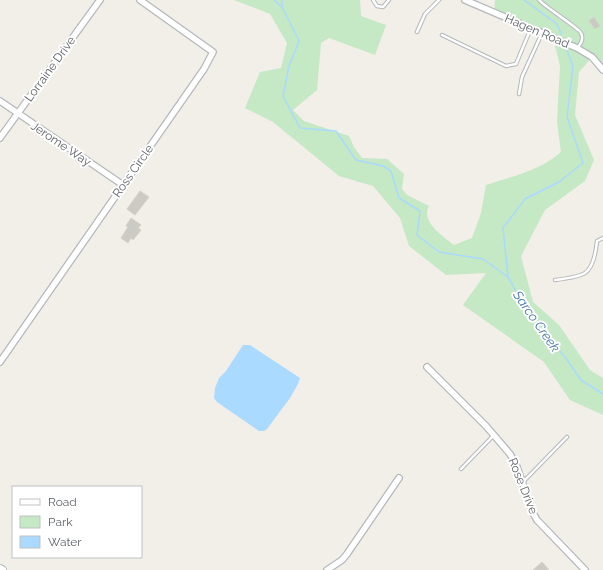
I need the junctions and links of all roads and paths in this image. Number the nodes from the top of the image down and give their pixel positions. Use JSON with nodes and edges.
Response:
{"nodes":[{"id":1,"x":100,"y":0,"type":"edge"},
{"id":2,"x":140,"y":0,"type":"edge"},
{"id":3,"x":373,"y":0,"type":"edge"},
{"id":4,"x":389,"y":0,"type":"edge"},
{"id":5,"x":438,"y":0,"type":"edge"},
{"id":6,"x":465,"y":0,"type":"edge"},
{"id":7,"x":539,"y":0,"type":"edge"},
{"id":8,"x":531,"y":28,"type":"junction"},
{"id":9,"x":417,"y":32,"type":"dead end"},
{"id":10,"x":542,"y":32,"type":"junction"},
{"id":11,"x":442,"y":35,"type":"dead end"},
{"id":12,"x":577,"y":48,"type":"junction"},
{"id":13,"x":601,"y":64,"type":"edge"},
{"id":14,"x":603,"y":70,"type":"edge"},
{"id":15,"x":519,"y":94,"type":"dead end"},
{"id":16,"x":0,"y":101,"type":"edge"},
{"id":17,"x":17,"y":114,"type":"junction"},
{"id":18,"x":0,"y":138,"type":"edge"},
{"id":19,"x":123,"y":185,"type":"junction"},
{"id":20,"x":603,"y":238,"type":"edge"},
{"id":21,"x":555,"y":280,"type":"dead end"},
{"id":22,"x":0,"y":362,"type":"edge"},
{"id":23,"x":427,"y":367,"type":"dead end"},
{"id":24,"x":494,"y":435,"type":"junction"},
{"id":25,"x":567,"y":437,"type":"dead end"},
{"id":26,"x":462,"y":469,"type":"dead end"},
{"id":27,"x":399,"y":478,"type":"dead end"},
{"id":28,"x":523,"y":482,"type":"junction"},
{"id":29,"x":327,"y":570,"type":"edge"},
{"id":30,"x":585,"y":570,"type":"edge"}],
"edges":[{"from":1,"to":17,"type":"street","name":"Lorraine Drive"},
{"from":2,"to":19,"type":"street","name":"Ross Circle"},
{"from":3,"to":4,"type":"lane"},
{"from":5,"to":9,"type":"lane"},
{"from":6,"to":8,"type":"street","name":"Hagen Road"},
{"from":7,"to":12,"type":"lane"},
{"from":8,"to":10,"type":"street","name":"Hagen Road"},
{"from":8,"to":11,"type":"lane"},
{"from":10,"to":12,"type":"street","name":"Hagen Road"},
{"from":10,"to":15,"type":"lane"},
{"from":12,"to":13,"type":"street","name":"Hagen Road"},
{"from":13,"to":14,"type":"street","name":"Hagen Road"},
{"from":16,"to":17,"type":"street","name":"Jerome Way"},
{"from":17,"to":18,"type":"street","name":"Lorraine Drive"},
{"from":17,"to":19,"type":"street","name":"Jerome Way"},
{"from":19,"to":22,"type":"street","name":"Ross Circle"},
{"from":20,"to":21,"type":"lane"},
{"from":23,"to":24,"type":"street","name":"Rose Drive"},
{"from":24,"to":26,"type":"lane"},
{"from":24,"to":28,"type":"street","name":"Rose Drive"},
{"from":25,"to":28,"type":"lane"},
{"from":27,"to":29,"type":"street"},
{"from":28,"to":30,"type":"street","name":"Rose Drive"}]}
